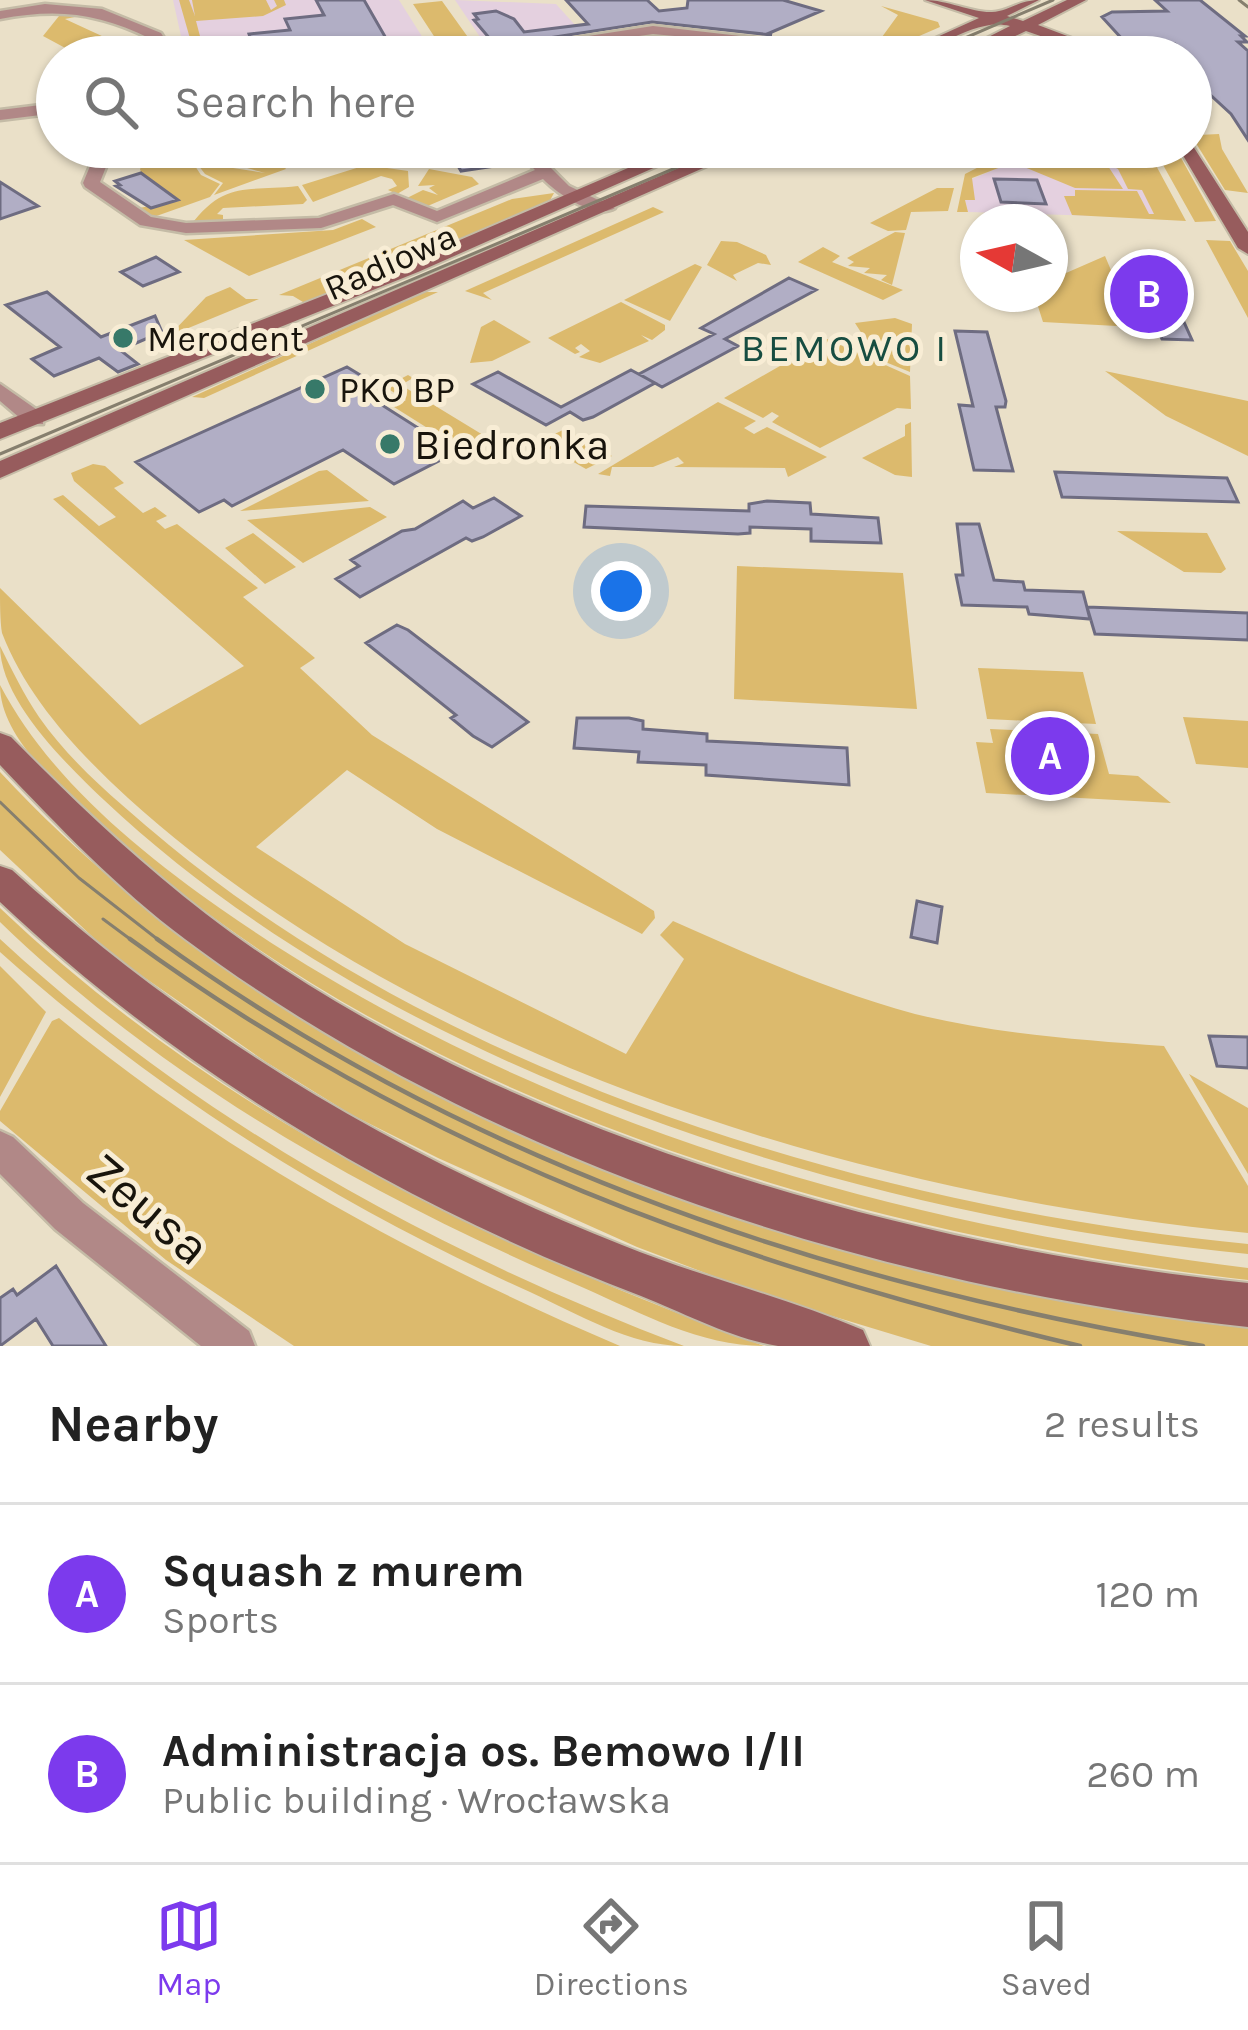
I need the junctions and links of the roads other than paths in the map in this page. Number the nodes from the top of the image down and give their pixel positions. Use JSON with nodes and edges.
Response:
{"nodes":[{"id":1,"x":1032,"y":0,"type":"edge"},
{"id":2,"x":1079,"y":0,"type":"edge"},
{"id":3,"x":925,"y":2,"type":"edge"},
{"id":4,"x":49,"y":3,"type":"edge"},
{"id":5,"x":0,"y":15,"type":"edge"},
{"id":6,"x":986,"y":20,"type":"junction"},
{"id":7,"x":1017,"y":29,"type":"junction"},
{"id":8,"x":154,"y":36,"type":"edge"},
{"id":9,"x":608,"y":36,"type":"edge"},
{"id":10,"x":713,"y":36,"type":"edge"},
{"id":11,"x":950,"y":36,"type":"edge"},
{"id":12,"x":1002,"y":36,"type":"edge"},
{"id":13,"x":1034,"y":36,"type":"edge"},
{"id":14,"x":1042,"y":36,"type":"edge"},
{"id":15,"x":36,"y":111,"type":"edge"},
{"id":16,"x":0,"y":115,"type":"edge"},
{"id":17,"x":97,"y":168,"type":"edge"},
{"id":18,"x":539,"y":168,"type":"edge"},
{"id":19,"x":642,"y":168,"type":"edge"},
{"id":20,"x":695,"y":168,"type":"edge"},
{"id":21,"x":1200,"y":168,"type":"edge"},
{"id":22,"x":543,"y":173,"type":"junction"},
{"id":23,"x":576,"y":196,"type":"junction"},
{"id":24,"x":606,"y":208,"type":"junction"},
{"id":25,"x":1248,"y":248,"type":"edge"},
{"id":26,"x":0,"y":390,"type":"edge"},
{"id":27,"x":35,"y":419,"type":"junction"},
{"id":28,"x":0,"y":432,"type":"edge"},
{"id":29,"x":0,"y":470,"type":"edge"},
{"id":30,"x":0,"y":746,"type":"edge"},
{"id":31,"x":0,"y":880,"type":"edge"},
{"id":32,"x":0,"y":1149,"type":"edge"},
{"id":33,"x":1248,"y":1304,"type":"edge"},
{"id":34,"x":234,"y":1346,"type":"edge"},
{"id":35,"x":848,"y":1346,"type":"edge"}],
"edges":[{"from":1,"to":6,"type":"street"},
{"from":2,"to":7,"type":"street"},
{"from":3,"to":6,"type":"street"},
{"from":4,"to":5,"type":"street"},
{"from":4,"to":8,"type":"street"},
{"from":6,"to":7,"type":"street"},
{"from":6,"to":11,"type":"street"},
{"from":7,"to":12,"type":"street"},
{"from":7,"to":13,"type":"street"},
{"from":7,"to":14,"type":"street"},
{"from":9,"to":10,"type":"street"},
{"from":15,"to":16,"type":"street"},
{"from":17,"to":22,"type":"street"},
{"from":18,"to":22,"type":"street"},
{"from":19,"to":23,"type":"street","name":"Radiowa"},
{"from":20,"to":24,"type":"street","name":"Radiowa"},
{"from":21,"to":25,"type":"street"},
{"from":22,"to":23,"type":"street"},
{"from":23,"to":24,"type":"street"},
{"from":23,"to":27,"type":"street","name":"Radiowa"},
{"from":24,"to":29,"type":"street","name":"Radiowa"},
{"from":26,"to":27,"type":"street"},
{"from":27,"to":28,"type":"street","name":"Radiowa"},
{"from":30,"to":33,"type":"street"},
{"from":31,"to":35,"type":"street"},
{"from":32,"to":34,"type":"street","name":"Zeusa"}]}
